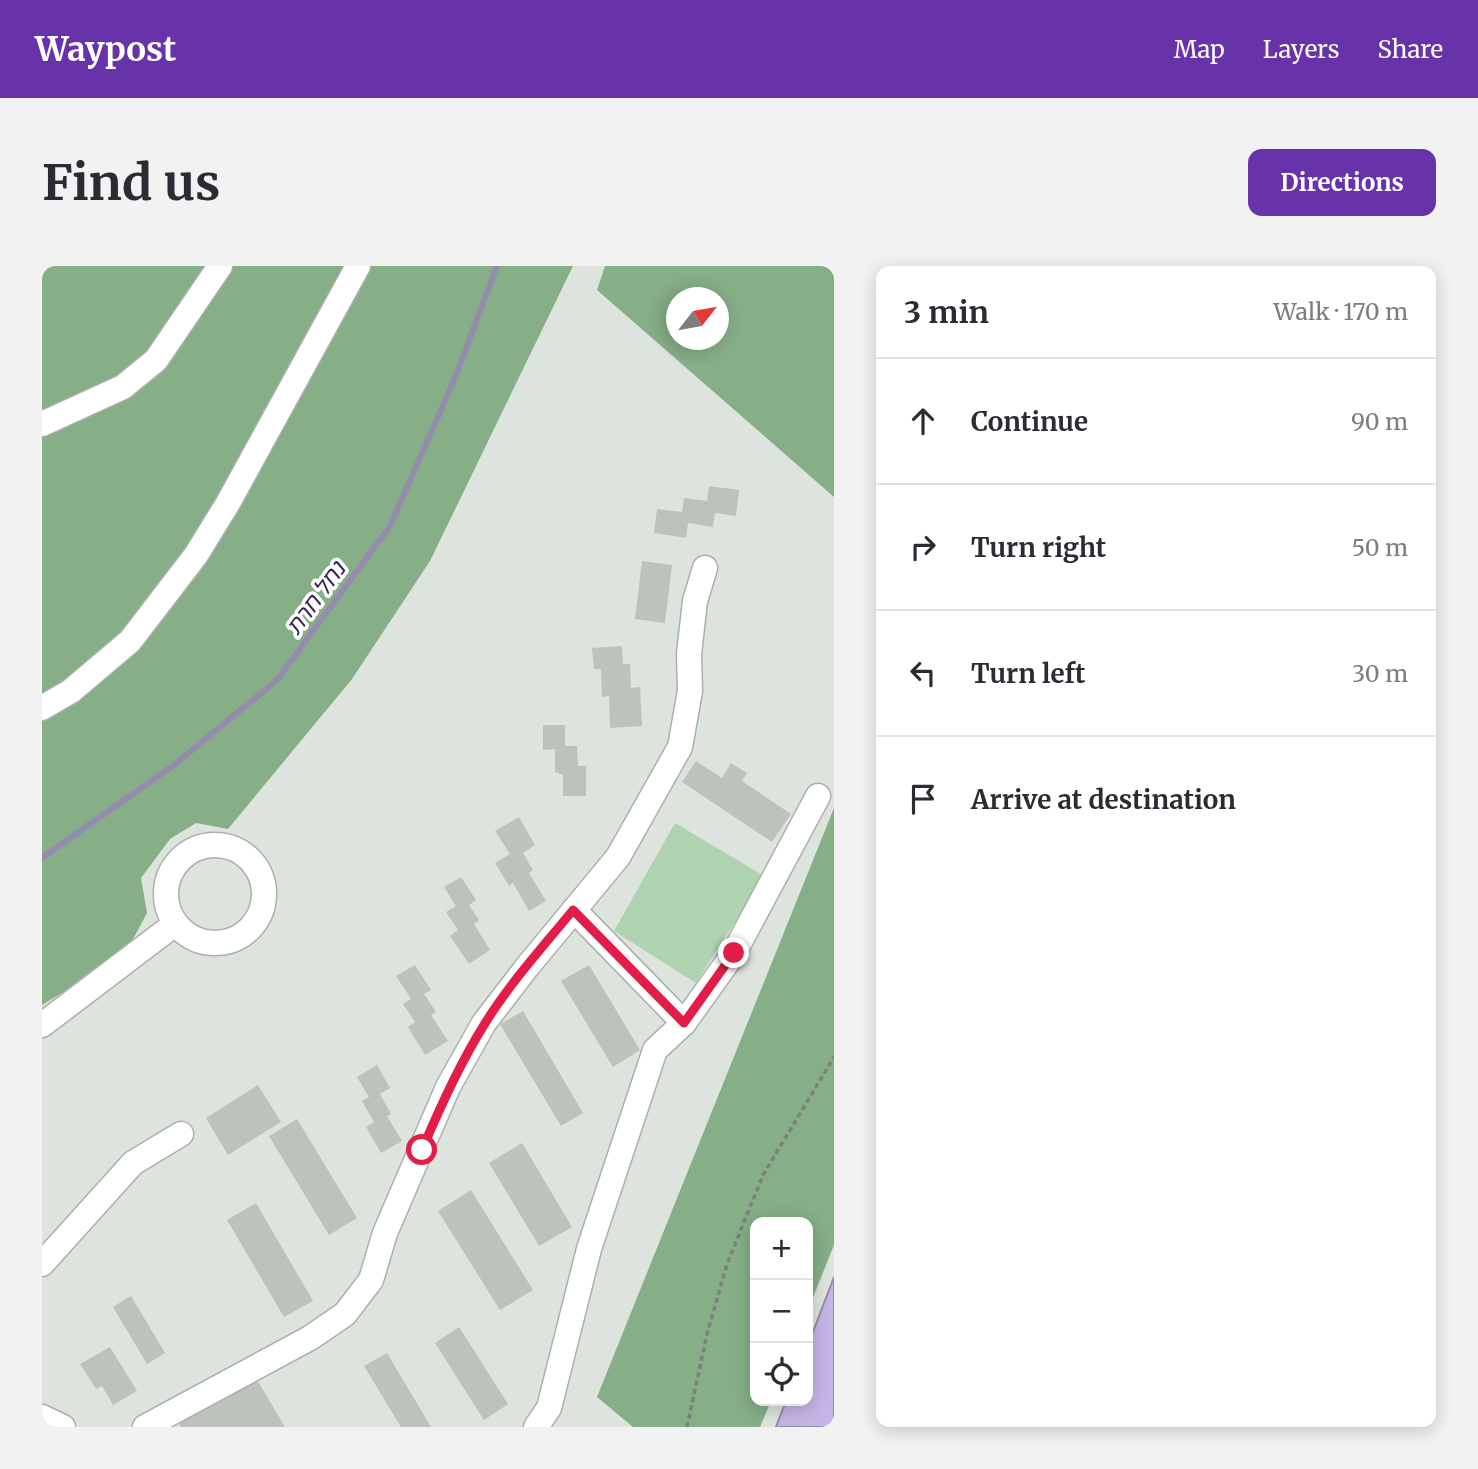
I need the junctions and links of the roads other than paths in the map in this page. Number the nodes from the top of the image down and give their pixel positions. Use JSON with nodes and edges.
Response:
{"nodes":[{"id":1,"x":220,"y":266,"type":"edge"},
{"id":2,"x":358,"y":266,"type":"edge"},
{"id":3,"x":42,"y":424,"type":"edge"},
{"id":4,"x":705,"y":568,"type":"dead end"},
{"id":5,"x":42,"y":708,"type":"edge"},
{"id":6,"x":818,"y":796,"type":"dead end"},
{"id":7,"x":573,"y":910,"type":"junction"},
{"id":8,"x":176,"y":924,"type":"junction"},
{"id":9,"x":684,"y":1023,"type":"junction"},
{"id":10,"x":42,"y":1025,"type":"edge"},
{"id":11,"x":181,"y":1134,"type":"dead end"},
{"id":12,"x":42,"y":1264,"type":"edge"},
{"id":13,"x":42,"y":1417,"type":"edge"},
{"id":14,"x":63,"y":1427,"type":"edge"},
{"id":15,"x":145,"y":1427,"type":"edge"},
{"id":16,"x":536,"y":1427,"type":"edge"}],
"edges":[{"from":1,"to":3,"type":"street"},
{"from":2,"to":5,"type":"street"},
{"from":4,"to":7,"type":"street"},
{"from":6,"to":9,"type":"street"},
{"from":7,"to":9,"type":"street"},
{"from":7,"to":15,"type":"street"},
{"from":8,"to":8,"type":"street"},
{"from":8,"to":10,"type":"street"},
{"from":9,"to":16,"type":"street"},
{"from":11,"to":12,"type":"street"},
{"from":13,"to":14,"type":"street"}]}
